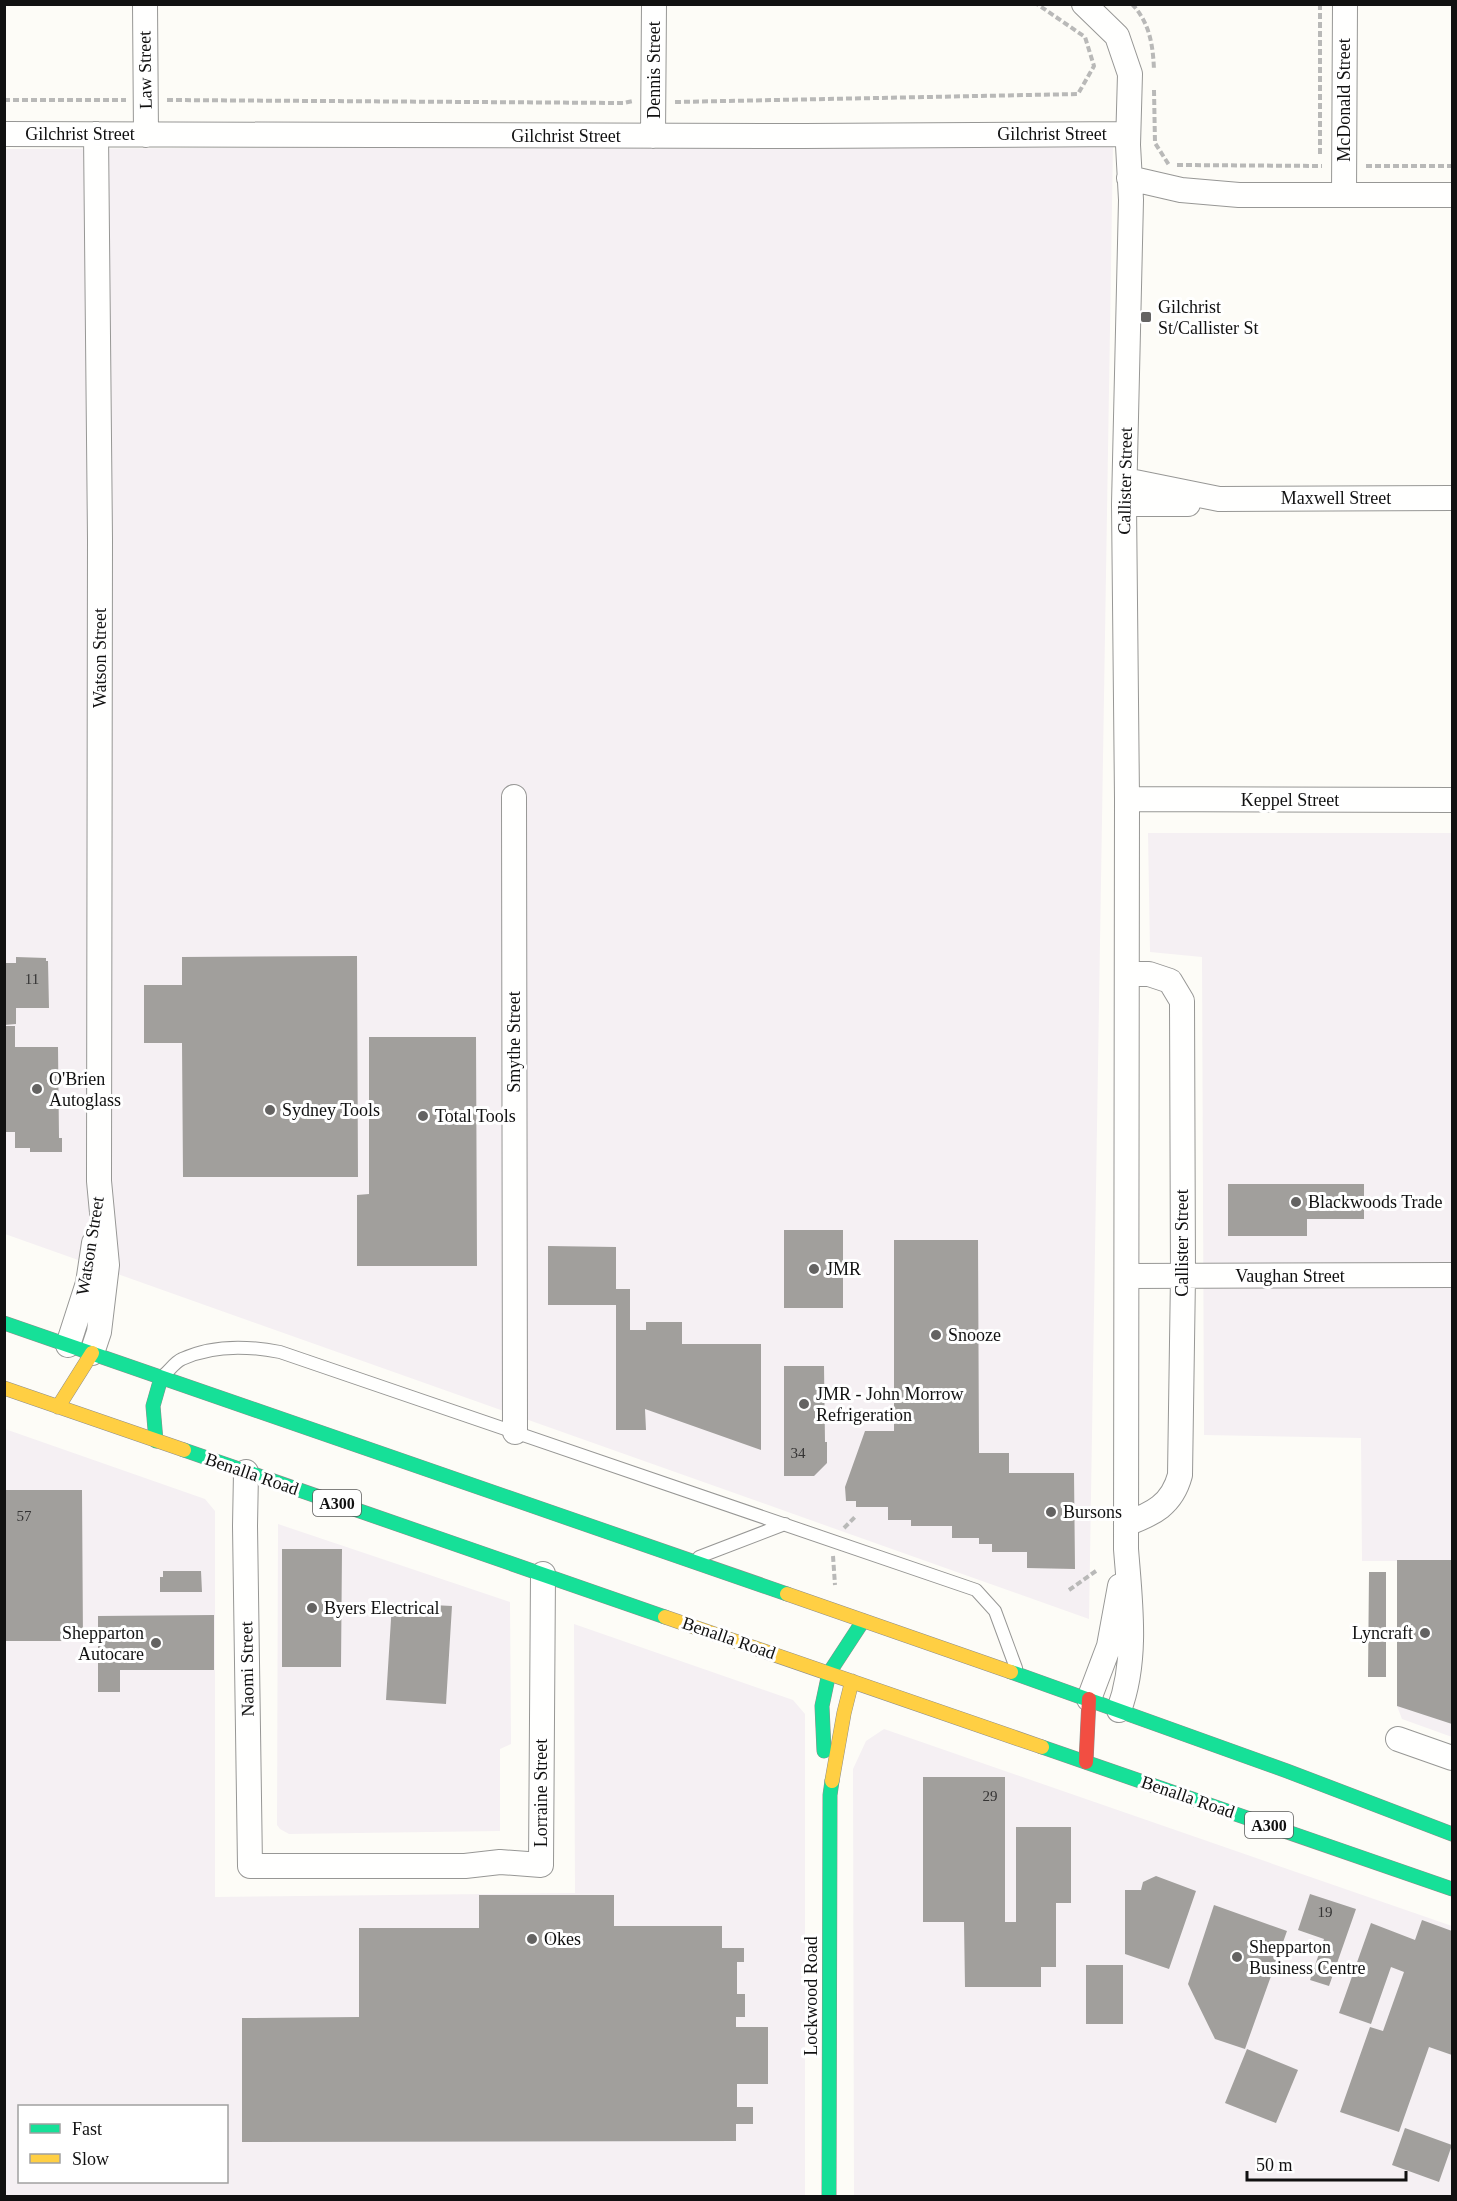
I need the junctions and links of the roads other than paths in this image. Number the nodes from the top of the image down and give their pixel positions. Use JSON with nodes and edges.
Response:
{"nodes":[{"id":1,"x":145,"y":4,"type":"edge"},
{"id":2,"x":654,"y":4,"type":"edge"},
{"id":3,"x":1084,"y":4,"type":"edge"},
{"id":4,"x":1345,"y":4,"type":"edge"},
{"id":5,"x":4,"y":134,"type":"edge"},
{"id":6,"x":96,"y":134,"type":"junction"},
{"id":7,"x":1128,"y":134,"type":"junction"},
{"id":8,"x":146,"y":135,"type":"junction"},
{"id":9,"x":653,"y":136,"type":"junction"},
{"id":10,"x":1130,"y":189,"type":"junction"},
{"id":11,"x":1344,"y":195,"type":"junction"},
{"id":12,"x":1452,"y":195,"type":"edge"},
{"id":13,"x":1125,"y":480,"type":"junction"},
{"id":14,"x":1452,"y":498,"type":"edge"},
{"id":15,"x":1220,"y":499,"type":"junction"},
{"id":16,"x":1124,"y":504,"type":"junction"},
{"id":17,"x":514,"y":797,"type":"dead end"},
{"id":18,"x":1126,"y":799,"type":"junction"},
{"id":19,"x":1452,"y":800,"type":"edge"},
{"id":20,"x":1126,"y":974,"type":"junction"},
{"id":21,"x":99,"y":1181,"type":"junction"},
{"id":22,"x":1452,"y":1275,"type":"edge"},
{"id":23,"x":1127,"y":1276,"type":"junction"},
{"id":24,"x":1183,"y":1276,"type":"junction"},
{"id":25,"x":5,"y":1322,"type":"edge"},
{"id":26,"x":67,"y":1350,"type":"junction"},
{"id":27,"x":92,"y":1353,"type":"junction"},
{"id":28,"x":63,"y":1376,"type":"dead end"},
{"id":29,"x":161,"y":1378,"type":"junction"},
{"id":30,"x":4,"y":1388,"type":"edge"},
{"id":31,"x":58,"y":1407,"type":"junction"},
{"id":32,"x":515,"y":1432,"type":"junction"},
{"id":33,"x":156,"y":1441,"type":"junction"},
{"id":34,"x":246,"y":1472,"type":"junction"},
{"id":35,"x":785,"y":1524,"type":"junction"},
{"id":36,"x":1126,"y":1524,"type":"junction"},
{"id":37,"x":1126,"y":1548,"type":"junction"},
{"id":38,"x":690,"y":1560,"type":"junction"},
{"id":39,"x":543,"y":1574,"type":"junction"},
{"id":40,"x":863,"y":1621,"type":"junction"},
{"id":41,"x":854,"y":1671,"type":"junction"},
{"id":42,"x":829,"y":1673,"type":"junction"},
{"id":43,"x":1018,"y":1674,"type":"junction"},
{"id":44,"x":1089,"y":1699,"type":"junction"},
{"id":45,"x":1116,"y":1714,"type":"junction"},
{"id":46,"x":1102,"y":1736,"type":"dead end"},
{"id":47,"x":1398,"y":1739,"type":"dead end"},
{"id":48,"x":1452,"y":1758,"type":"edge"},
{"id":49,"x":1086,"y":1761,"type":"junction"},
{"id":50,"x":830,"y":1795,"type":"junction"},
{"id":51,"x":1452,"y":1834,"type":"edge"},
{"id":52,"x":250,"y":1866,"type":"joint"},
{"id":53,"x":1452,"y":1889,"type":"edge"},
{"id":54,"x":829,"y":2196,"type":"edge"}],
"edges":[{"from":1,"to":8,"type":"street","name":"Law Street"},
{"from":2,"to":9,"type":"street","name":"Dennis Street"},
{"from":3,"to":7,"type":"street","name":"Callister Street"},
{"from":4,"to":11,"type":"street","name":"McDonald Street"},
{"from":5,"to":6,"type":"street","name":"Gilchrist Street"},
{"from":6,"to":8,"type":"street","name":"Gilchrist Street"},
{"from":6,"to":21,"type":"street","name":"Watson Street"},
{"from":7,"to":9,"type":"street","name":"Gilchrist Street"},
{"from":7,"to":10,"type":"street","name":"Callister Street"},
{"from":8,"to":9,"type":"street","name":"Gilchrist Street"},
{"from":10,"to":11,"type":"street"},
{"from":10,"to":13,"type":"street","name":"Callister Street"},
{"from":11,"to":12,"type":"street"},
{"from":13,"to":15,"type":"street","name":"Maxwell Street"},
{"from":13,"to":16,"type":"street","name":"Callister Street"},
{"from":14,"to":15,"type":"street","name":"Maxwell Street"},
{"from":15,"to":16,"type":"street","name":"Maxwell Street"},
{"from":16,"to":18,"type":"street","name":"Callister Street"},
{"from":17,"to":32,"type":"street","name":"Smythe Street"},
{"from":18,"to":19,"type":"street","name":"Keppel Street"},
{"from":18,"to":20,"type":"street","name":"Callister Street"},
{"from":20,"to":23,"type":"street","name":"Callister Street"},
{"from":20,"to":24,"type":"street","name":"Callister Street"},
{"from":21,"to":26,"type":"street","name":"Watson Street"},
{"from":21,"to":27,"type":"street","name":"Watson Street"},
{"from":22,"to":24,"type":"street","name":"Vaughan Street"},
{"from":23,"to":24,"type":"street","name":"Vaughan Street"},
{"from":23,"to":36,"type":"street","name":"Callister Street"},
{"from":24,"to":36,"type":"street","name":"Callister Street"},
{"from":25,"to":26,"type":"main road"},
{"from":26,"to":27,"type":"main road"},
{"from":27,"to":29,"type":"main road"},
{"from":27,"to":31,"type":"main road"},
{"from":28,"to":31,"type":"main road"},
{"from":29,"to":32,"type":"lane"},
{"from":29,"to":33,"type":"main road"},
{"from":29,"to":38,"type":"main road"},
{"from":30,"to":31,"type":"main road","name":"Benalla Road","number":"A300"},
{"from":31,"to":33,"type":"main road","name":"Benalla Road","number":"A300"},
{"from":32,"to":35,"type":"lane"},
{"from":33,"to":34,"type":"main road","name":"Benalla Road","number":"A300"},
{"from":34,"to":39,"type":"main road","name":"Benalla Road","number":"A300"},
{"from":34,"to":52,"type":"street","name":"Naomi Street"},
{"from":35,"to":38,"type":"lane"},
{"from":35,"to":43,"type":"lane"},
{"from":36,"to":37,"type":"street","name":"Callister Street"},
{"from":37,"to":44,"type":"street","name":"Callister Street"},
{"from":37,"to":45,"type":"street","name":"Callister Street"},
{"from":38,"to":40,"type":"main road"},
{"from":39,"to":42,"type":"main road","name":"Benalla Road","number":"A300"},
{"from":39,"to":52,"type":"street","name":"Lorraine Street"},
{"from":40,"to":41,"type":"main road","name":"Lockwood Road"},
{"from":40,"to":42,"type":"main road"},
{"from":40,"to":43,"type":"main road"},
{"from":41,"to":42,"type":"main road","name":"Benalla Road","number":"A300"},
{"from":41,"to":49,"type":"main road","name":"Benalla Road","number":"A300"},
{"from":41,"to":50,"type":"main road","name":"Lockwood Road"},
{"from":42,"to":50,"type":"main road","name":"Lockwood Road"},
{"from":43,"to":44,"type":"main road"},
{"from":44,"to":45,"type":"main road"},
{"from":44,"to":49,"type":"main road"},
{"from":45,"to":51,"type":"main road"},
{"from":46,"to":49,"type":"main road"},
{"from":47,"to":48,"type":"street"},
{"from":49,"to":53,"type":"main road","name":"Benalla Road","number":"A300"},
{"from":50,"to":54,"type":"main road","name":"Lockwood Road"}]}
